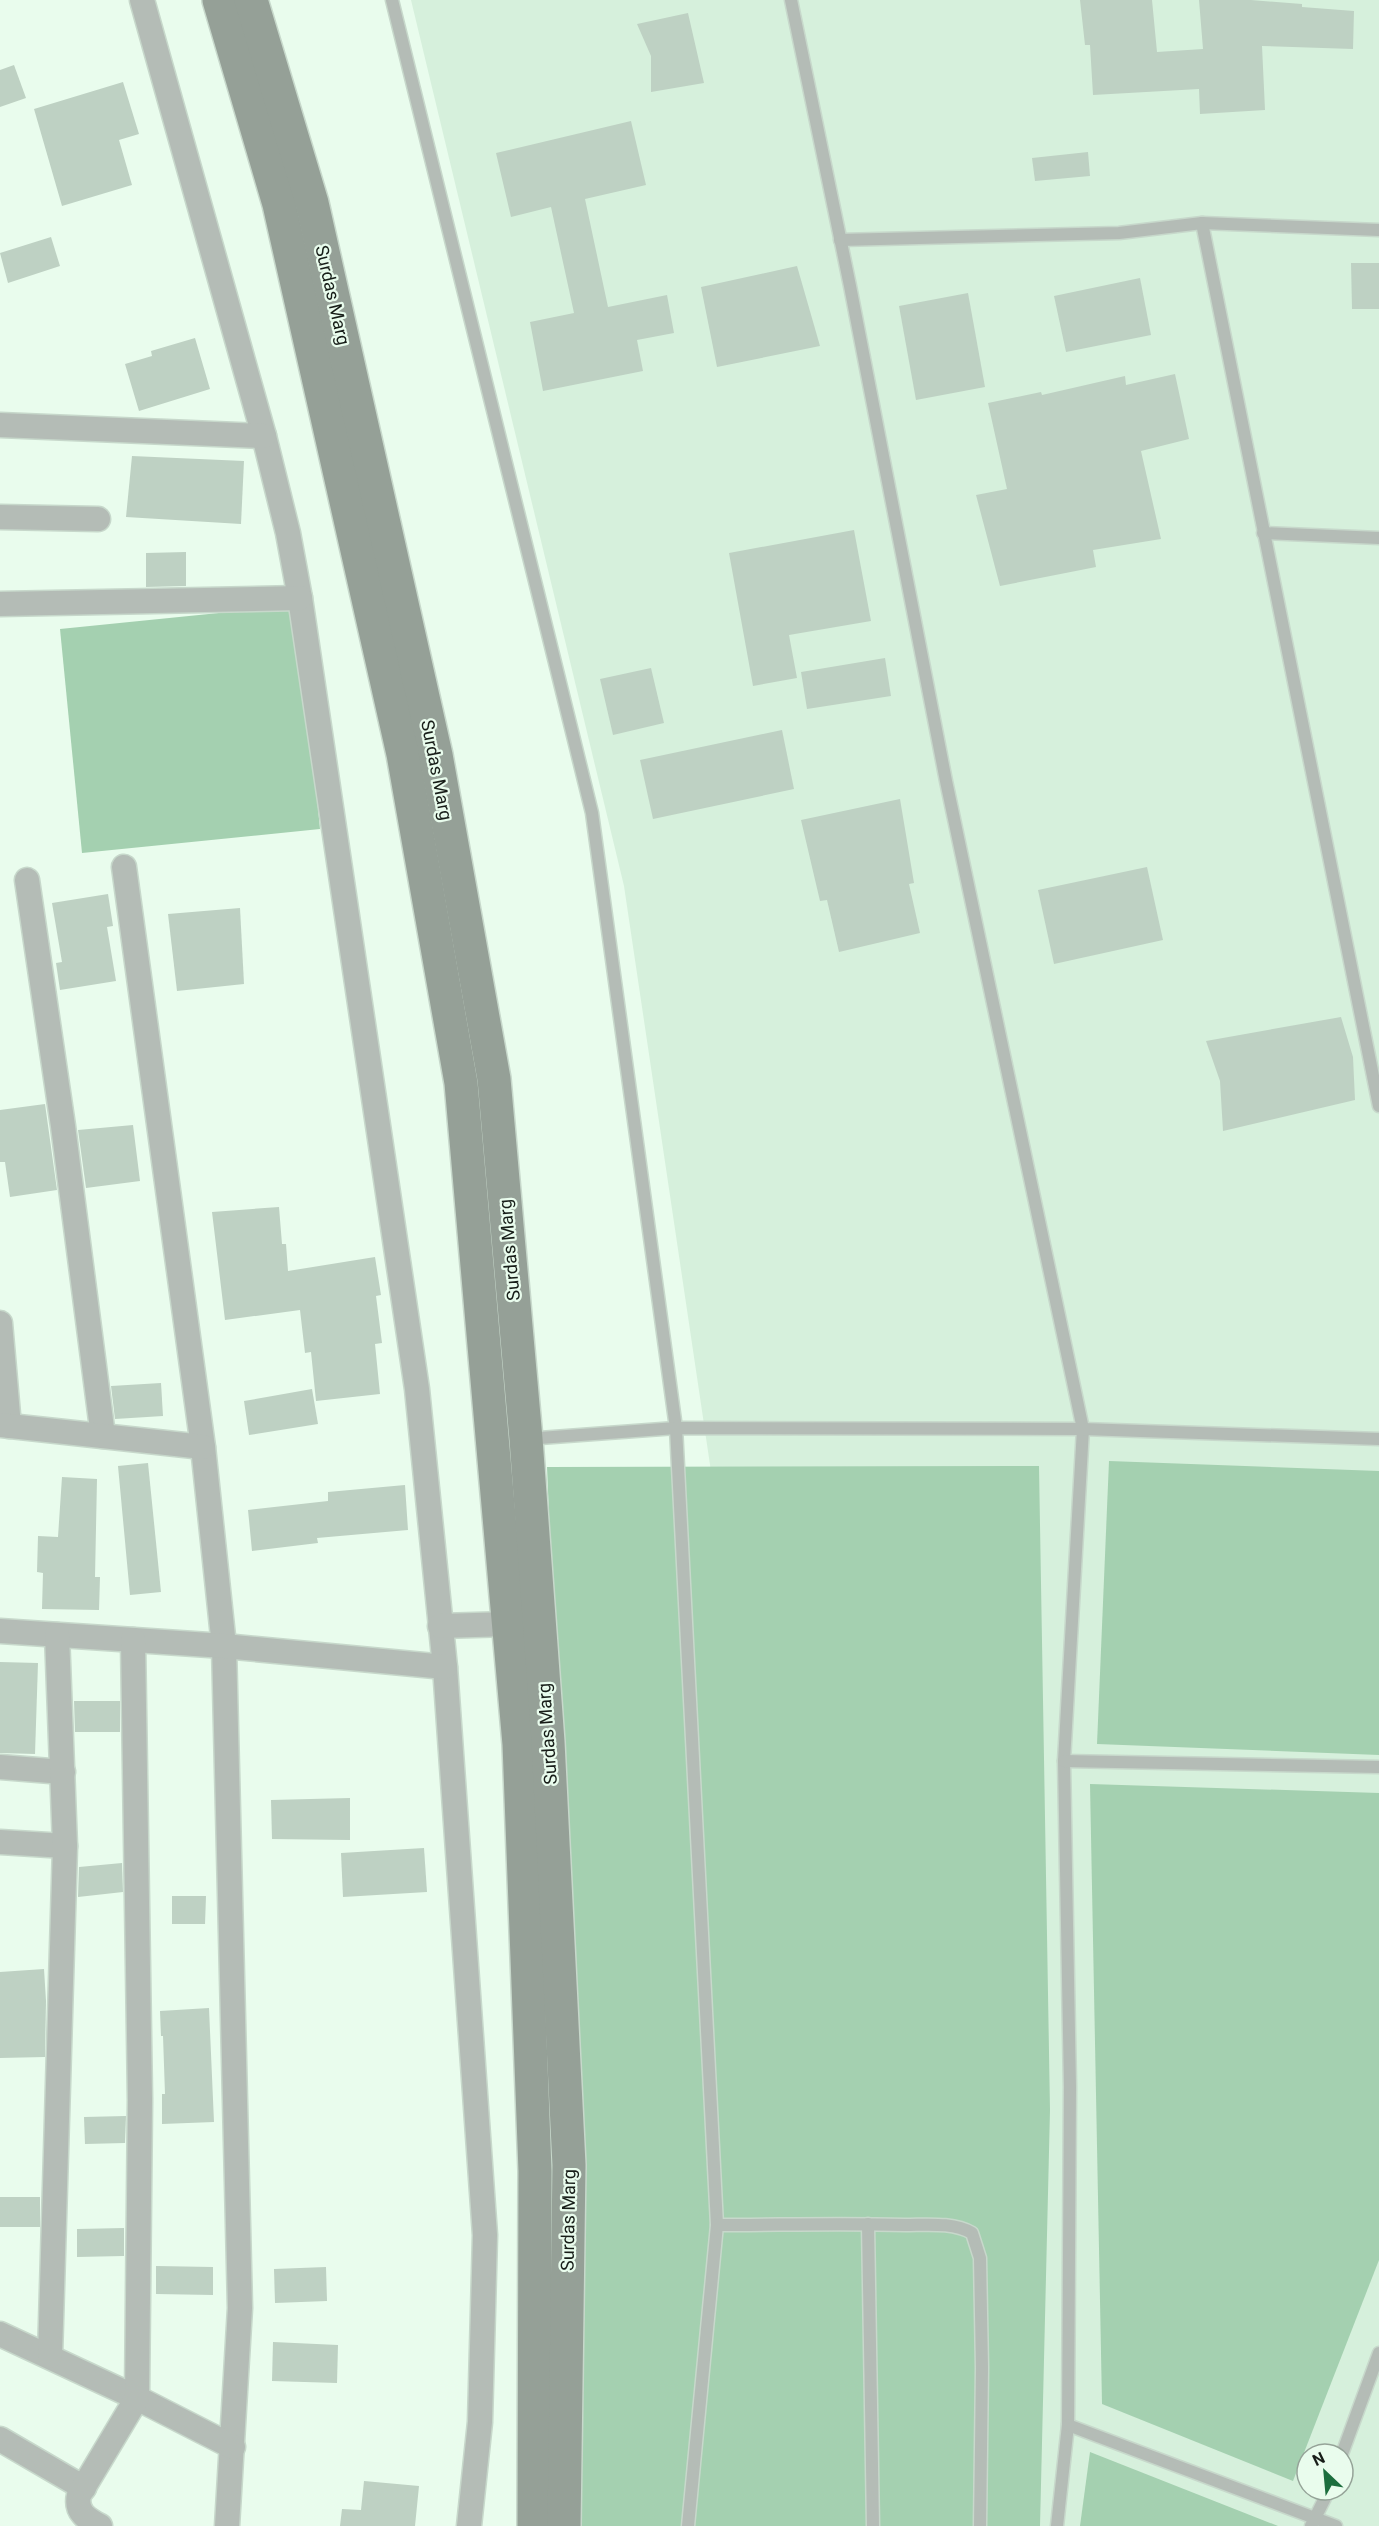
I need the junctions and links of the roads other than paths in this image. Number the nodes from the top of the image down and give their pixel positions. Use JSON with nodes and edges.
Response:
{"nodes":[{"id":1,"x":142,"y":0,"type":"edge"},
{"id":2,"x":219,"y":0,"type":"edge"},
{"id":3,"x":251,"y":0,"type":"edge"},
{"id":4,"x":392,"y":0,"type":"edge"},
{"id":5,"x":791,"y":0,"type":"edge"},
{"id":6,"x":1202,"y":223,"type":"junction"},
{"id":7,"x":1379,"y":230,"type":"edge"},
{"id":8,"x":840,"y":240,"type":"junction"},
{"id":9,"x":2,"y":418,"type":"edge"},
{"id":10,"x":264,"y":436,"type":"junction"},
{"id":11,"x":0,"y":517,"type":"edge"},
{"id":12,"x":98,"y":519,"type":"dead end"},
{"id":13,"x":1263,"y":532,"type":"junction"},
{"id":14,"x":1379,"y":538,"type":"edge"},
{"id":15,"x":300,"y":597,"type":"junction"},
{"id":16,"x":0,"y":604,"type":"edge"},
{"id":17,"x":124,"y":867,"type":"dead end"},
{"id":18,"x":27,"y":880,"type":"dead end"},
{"id":19,"x":1374,"y":1059,"type":"edge"},
{"id":20,"x":1379,"y":1106,"type":"edge"},
{"id":21,"x":0,"y":1323,"type":"edge"},
{"id":22,"x":4,"y":1425,"type":"edge"},
{"id":23,"x":676,"y":1428,"type":"junction"},
{"id":24,"x":1083,"y":1429,"type":"junction"},
{"id":25,"x":103,"y":1436,"type":"junction"},
{"id":26,"x":526,"y":1439,"type":"junction"},
{"id":27,"x":1379,"y":1439,"type":"edge"},
{"id":28,"x":493,"y":1440,"type":"junction"},
{"id":29,"x":203,"y":1447,"type":"junction"},
{"id":30,"x":510,"y":1624,"type":"junction"},
{"id":31,"x":440,"y":1626,"type":"junction"},
{"id":32,"x":0,"y":1631,"type":"edge"},
{"id":33,"x":57,"y":1635,"type":"junction"},
{"id":34,"x":133,"y":1640,"type":"junction"},
{"id":35,"x":224,"y":1646,"type":"junction"},
{"id":36,"x":445,"y":1667,"type":"junction"},
{"id":37,"x":1064,"y":1761,"type":"junction"},
{"id":38,"x":0,"y":1767,"type":"edge"},
{"id":39,"x":1379,"y":1767,"type":"edge"},
{"id":40,"x":63,"y":1772,"type":"junction"},
{"id":41,"x":0,"y":1842,"type":"edge"},
{"id":42,"x":65,"y":1846,"type":"junction"},
{"id":43,"x":868,"y":2224,"type":"junction"},
{"id":44,"x":717,"y":2225,"type":"junction"},
{"id":45,"x":0,"y":2334,"type":"edge"},
{"id":46,"x":1379,"y":2353,"type":"edge"},
{"id":47,"x":50,"y":2356,"type":"junction"},
{"id":48,"x":137,"y":2398,"type":"junction"},
{"id":49,"x":1068,"y":2425,"type":"junction"},
{"id":50,"x":0,"y":2439,"type":"edge"},
{"id":51,"x":1346,"y":2442,"type":"edge"},
{"id":52,"x":233,"y":2447,"type":"junction"},
{"id":53,"x":84,"y":2488,"type":"junction"},
{"id":54,"x":1323,"y":2502,"type":"edge"},
{"id":55,"x":1313,"y":2522,"type":"edge"},
{"id":56,"x":100,"y":2526,"type":"edge"},
{"id":57,"x":227,"y":2526,"type":"edge"},
{"id":58,"x":469,"y":2526,"type":"edge"},
{"id":59,"x":534,"y":2526,"type":"edge"},
{"id":60,"x":564,"y":2526,"type":"edge"},
{"id":61,"x":688,"y":2526,"type":"edge"},
{"id":62,"x":873,"y":2526,"type":"edge"},
{"id":63,"x":980,"y":2526,"type":"edge"},
{"id":64,"x":1058,"y":2526,"type":"edge"},
{"id":65,"x":1336,"y":2526,"type":"edge"}],
"edges":[{"from":1,"to":10,"type":"street"},
{"from":2,"to":28,"type":"main road","name":"Surdas Marg"},
{"from":3,"to":26,"type":"main road","name":"Surdas Marg"},
{"from":4,"to":23,"type":"lane"},
{"from":5,"to":8,"type":"lane"},
{"from":6,"to":7,"type":"lane"},
{"from":6,"to":8,"type":"lane"},
{"from":6,"to":13,"type":"lane"},
{"from":8,"to":24,"type":"lane"},
{"from":9,"to":10,"type":"street"},
{"from":10,"to":15,"type":"street"},
{"from":11,"to":12,"type":"street"},
{"from":13,"to":14,"type":"lane"},
{"from":13,"to":19,"type":"lane"},
{"from":15,"to":16,"type":"street"},
{"from":15,"to":31,"type":"street"},
{"from":17,"to":29,"type":"street"},
{"from":18,"to":25,"type":"street"},
{"from":19,"to":20,"type":"lane"},
{"from":21,"to":22,"type":"street"},
{"from":22,"to":25,"type":"street"},
{"from":23,"to":24,"type":"lane"},
{"from":23,"to":26,"type":"lane"},
{"from":23,"to":44,"type":"lane"},
{"from":24,"to":27,"type":"lane"},
{"from":24,"to":37,"type":"lane"},
{"from":25,"to":29,"type":"street"},
{"from":26,"to":28,"type":"main road"},
{"from":26,"to":60,"type":"main road","name":"Surdas Marg"},
{"from":28,"to":30,"type":"main road","name":"Surdas Marg"},
{"from":29,"to":35,"type":"street"},
{"from":30,"to":31,"type":"street"},
{"from":30,"to":59,"type":"main road","name":"Surdas Marg"},
{"from":31,"to":36,"type":"street"},
{"from":32,"to":33,"type":"street"},
{"from":33,"to":34,"type":"street"},
{"from":33,"to":40,"type":"street"},
{"from":34,"to":35,"type":"street"},
{"from":34,"to":48,"type":"street"},
{"from":35,"to":36,"type":"street"},
{"from":35,"to":52,"type":"street"},
{"from":36,"to":58,"type":"street"},
{"from":37,"to":39,"type":"lane"},
{"from":37,"to":49,"type":"lane"},
{"from":38,"to":40,"type":"street"},
{"from":40,"to":42,"type":"street"},
{"from":41,"to":42,"type":"street"},
{"from":42,"to":47,"type":"street"},
{"from":43,"to":44,"type":"lane"},
{"from":43,"to":62,"type":"lane"},
{"from":43,"to":63,"type":"lane"},
{"from":44,"to":61,"type":"lane"},
{"from":45,"to":47,"type":"street"},
{"from":46,"to":51,"type":"lane"},
{"from":47,"to":48,"type":"street"},
{"from":48,"to":52,"type":"street"},
{"from":48,"to":53,"type":"street"},
{"from":49,"to":55,"type":"lane"},
{"from":49,"to":64,"type":"lane"},
{"from":50,"to":53,"type":"street"},
{"from":52,"to":57,"type":"street"},
{"from":53,"to":56,"type":"street"},
{"from":54,"to":55,"type":"lane"},
{"from":55,"to":65,"type":"lane"}]}
